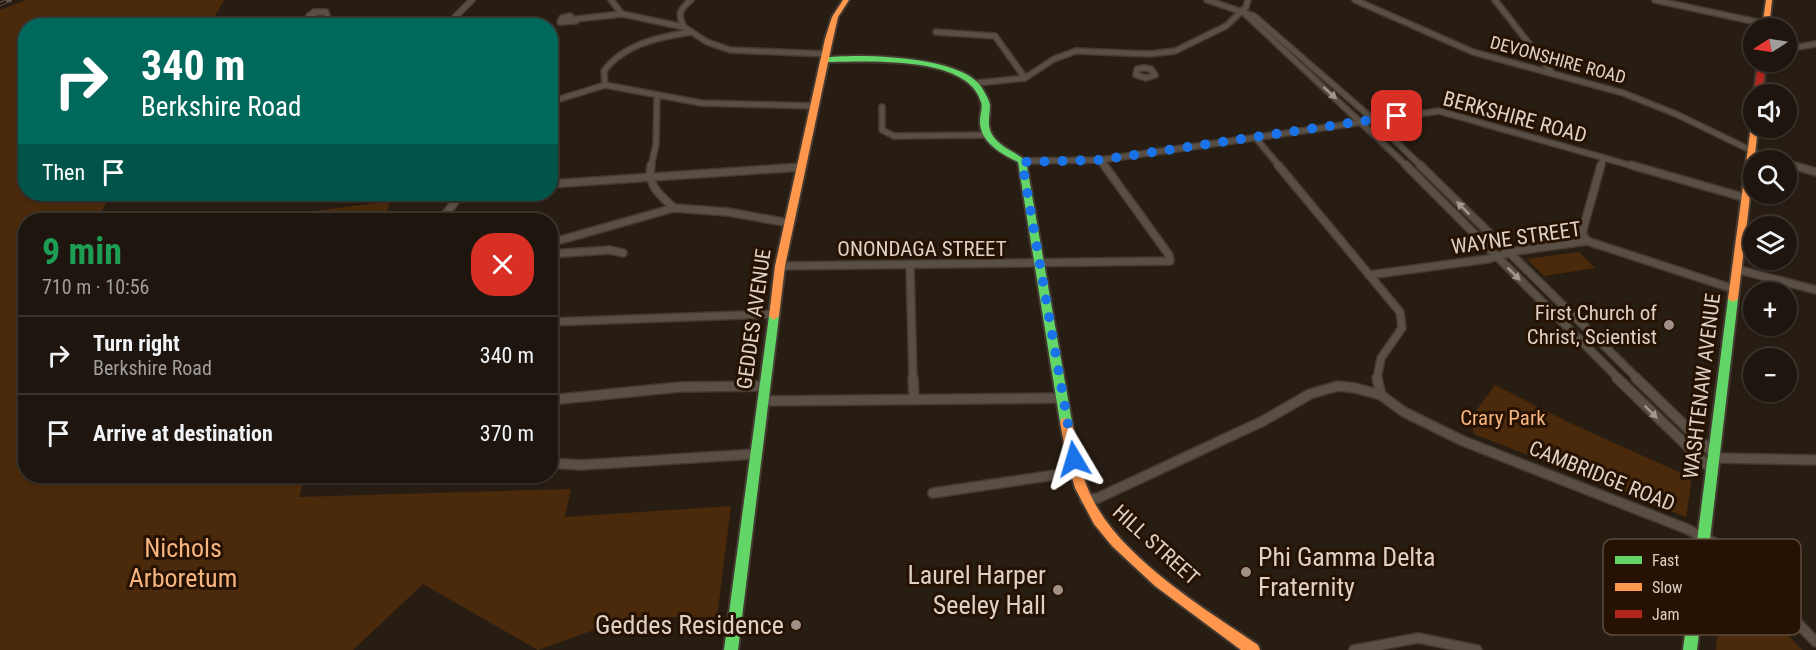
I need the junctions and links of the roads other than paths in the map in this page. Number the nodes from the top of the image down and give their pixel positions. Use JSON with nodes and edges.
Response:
{"nodes":[{"id":1,"x":472,"y":0,"type":"edge"},
{"id":2,"x":611,"y":0,"type":"edge"},
{"id":3,"x":691,"y":0,"type":"edge"},
{"id":4,"x":846,"y":0,"type":"edge"},
{"id":5,"x":1207,"y":0,"type":"edge"},
{"id":6,"x":1248,"y":0,"type":"edge"},
{"id":7,"x":1355,"y":0,"type":"edge"},
{"id":8,"x":1495,"y":0,"type":"edge"},
{"id":9,"x":1655,"y":0,"type":"edge"},
{"id":10,"x":1769,"y":0,"type":"edge"},
{"id":11,"x":1241,"y":10,"type":"junction"},
{"id":12,"x":622,"y":14,"type":"junction"},
{"id":13,"x":679,"y":17,"type":"junction"},
{"id":14,"x":454,"y":18,"type":"edge"},
{"id":15,"x":1767,"y":18,"type":"edge"},
{"id":16,"x":576,"y":19,"type":"dead end"},
{"id":17,"x":1743,"y":21,"type":"edge"},
{"id":18,"x":666,"y":23,"type":"junction"},
{"id":19,"x":684,"y":27,"type":"junction"},
{"id":20,"x":693,"y":32,"type":"junction"},
{"id":21,"x":936,"y":32,"type":"dead end"},
{"id":22,"x":1816,"y":44,"type":"edge"},
{"id":23,"x":1797,"y":47,"type":"edge"},
{"id":24,"x":1140,"y":54,"type":"junction"},
{"id":25,"x":825,"y":57,"type":"junction"},
{"id":26,"x":1144,"y":68,"type":"dead end"},
{"id":27,"x":1552,"y":73,"type":"junction"},
{"id":28,"x":1025,"y":78,"type":"junction"},
{"id":29,"x":977,"y":83,"type":"junction"},
{"id":30,"x":605,"y":85,"type":"junction"},
{"id":31,"x":657,"y":96,"type":"junction"},
{"id":32,"x":558,"y":100,"type":"edge"},
{"id":33,"x":814,"y":106,"type":"junction"},
{"id":34,"x":882,"y":107,"type":"dead end"},
{"id":35,"x":1374,"y":120,"type":"junction"},
{"id":36,"x":1362,"y":121,"type":"junction"},
{"id":37,"x":988,"y":135,"type":"junction"},
{"id":38,"x":1255,"y":137,"type":"junction"},
{"id":39,"x":1746,"y":150,"type":"edge"},
{"id":40,"x":1603,"y":158,"type":"junction"},
{"id":41,"x":1100,"y":160,"type":"junction"},
{"id":42,"x":1022,"y":162,"type":"junction"},
{"id":43,"x":801,"y":167,"type":"junction"},
{"id":44,"x":1797,"y":167,"type":"edge"},
{"id":45,"x":1816,"y":172,"type":"edge"},
{"id":46,"x":649,"y":177,"type":"junction"},
{"id":47,"x":558,"y":183,"type":"edge"},
{"id":48,"x":1743,"y":197,"type":"edge"},
{"id":49,"x":456,"y":201,"type":"edge"},
{"id":50,"x":1745,"y":204,"type":"edge"},
{"id":51,"x":674,"y":208,"type":"junction"},
{"id":52,"x":447,"y":213,"type":"edge"},
{"id":53,"x":789,"y":223,"type":"junction"},
{"id":54,"x":558,"y":241,"type":"edge"},
{"id":55,"x":1587,"y":241,"type":"junction"},
{"id":56,"x":558,"y":253,"type":"edge"},
{"id":57,"x":623,"y":253,"type":"dead end"},
{"id":58,"x":1509,"y":254,"type":"junction"},
{"id":59,"x":1497,"y":257,"type":"junction"},
{"id":60,"x":1039,"y":264,"type":"junction"},
{"id":61,"x":910,"y":265,"type":"junction"},
{"id":62,"x":780,"y":266,"type":"junction"},
{"id":63,"x":1736,"y":269,"type":"junction"},
{"id":64,"x":1369,"y":275,"type":"junction"},
{"id":65,"x":1734,"y":289,"type":"junction"},
{"id":66,"x":1816,"y":290,"type":"edge"},
{"id":67,"x":773,"y":314,"type":"junction"},
{"id":68,"x":558,"y":322,"type":"edge"},
{"id":69,"x":1640,"y":383,"type":"junction"},
{"id":70,"x":764,"y":386,"type":"junction"},
{"id":71,"x":1624,"y":386,"type":"junction"},
{"id":72,"x":1381,"y":395,"type":"junction"},
{"id":73,"x":1062,"y":398,"type":"junction"},
{"id":74,"x":558,"y":399,"type":"edge"},
{"id":75,"x":914,"y":399,"type":"junction"},
{"id":76,"x":762,"y":401,"type":"junction"},
{"id":77,"x":755,"y":454,"type":"junction"},
{"id":78,"x":1715,"y":457,"type":"junction"},
{"id":79,"x":1816,"y":460,"type":"edge"},
{"id":80,"x":558,"y":464,"type":"edge"},
{"id":81,"x":1713,"y":470,"type":"junction"},
{"id":82,"x":1075,"y":472,"type":"junction"},
{"id":83,"x":933,"y":494,"type":"dead end"},
{"id":84,"x":1085,"y":500,"type":"junction"},
{"id":85,"x":1702,"y":536,"type":"junction"},
{"id":86,"x":1702,"y":539,"type":"edge"},
{"id":87,"x":1708,"y":539,"type":"edge"},
{"id":88,"x":1801,"y":627,"type":"edge"},
{"id":89,"x":1692,"y":635,"type":"edge"},
{"id":90,"x":1816,"y":642,"type":"edge"},
{"id":91,"x":731,"y":650,"type":"edge"},
{"id":92,"x":1253,"y":650,"type":"edge"},
{"id":93,"x":1354,"y":650,"type":"edge"},
{"id":94,"x":1477,"y":650,"type":"edge"},
{"id":95,"x":1690,"y":650,"type":"edge"}],
"edges":[{"from":1,"to":14,"type":"street"},
{"from":2,"to":12,"type":"street"},
{"from":3,"to":13,"type":"street"},
{"from":4,"to":25,"type":"main road","name":"GEDDES AVENUE"},
{"from":5,"to":11,"type":"street"},
{"from":6,"to":11,"type":"street"},
{"from":7,"to":27,"type":"street","name":"DEVONSHIRE ROAD"},
{"from":8,"to":27,"type":"street"},
{"from":9,"to":17,"type":"street"},
{"from":10,"to":15,"type":"main road"},
{"from":11,"to":24,"type":"street"},
{"from":11,"to":35,"type":"street"},
{"from":11,"to":36,"type":"street","one_way":true},
{"from":12,"to":16,"type":"street"},
{"from":12,"to":18,"type":"street"},
{"from":13,"to":18,"type":"street"},
{"from":13,"to":19,"type":"street"},
{"from":18,"to":19,"type":"street"},
{"from":19,"to":20,"type":"street"},
{"from":20,"to":25,"type":"street"},
{"from":20,"to":30,"type":"street"},
{"from":21,"to":28,"type":"street"},
{"from":22,"to":23,"type":"street"},
{"from":24,"to":26,"type":"street"},
{"from":24,"to":28,"type":"street"},
{"from":25,"to":29,"type":"main road"},
{"from":25,"to":33,"type":"main road","name":"GEDDES AVENUE"},
{"from":27,"to":39,"type":"street","name":"DEVONSHIRE ROAD"},
{"from":28,"to":29,"type":"street"},
{"from":29,"to":37,"type":"main road"},
{"from":30,"to":31,"type":"street"},
{"from":30,"to":32,"type":"street"},
{"from":31,"to":33,"type":"street"},
{"from":31,"to":46,"type":"street"},
{"from":33,"to":43,"type":"main road","name":"GEDDES AVENUE"},
{"from":34,"to":37,"type":"street"},
{"from":35,"to":36,"type":"street","name":"BERKSHIRE ROAD"},
{"from":35,"to":40,"type":"street","name":"BERKSHIRE ROAD"},
{"from":58,"to":35,"type":"street","one_way":true},
{"from":36,"to":38,"type":"street","name":"BERKSHIRE ROAD"},
{"from":36,"to":59,"type":"street"},
{"from":37,"to":42,"type":"main road"},
{"from":38,"to":41,"type":"street","name":"BERKSHIRE ROAD"},
{"from":38,"to":64,"type":"street"},
{"from":40,"to":48,"type":"street","name":"BERKSHIRE ROAD"},
{"from":40,"to":55,"type":"street"},
{"from":41,"to":42,"type":"street","name":"BERKSHIRE ROAD"},
{"from":41,"to":60,"type":"street","name":"ONONDAGA STREET"},
{"from":42,"to":60,"type":"main road","name":"HILL STREET"},
{"from":43,"to":46,"type":"street"},
{"from":43,"to":53,"type":"main road","name":"GEDDES AVENUE"},
{"from":44,"to":45,"type":"street"},
{"from":46,"to":47,"type":"street"},
{"from":46,"to":51,"type":"street"},
{"from":49,"to":52,"type":"street"},
{"from":50,"to":63,"type":"main road","name":"WASHTENAW AVENUE"},
{"from":51,"to":53,"type":"street"},
{"from":51,"to":54,"type":"street"},
{"from":53,"to":62,"type":"main road","name":"GEDDES AVENUE"},
{"from":55,"to":58,"type":"street","name":"WAYNE STREET"},
{"from":55,"to":65,"type":"street","name":"WAYNE STREET"},
{"from":56,"to":57,"type":"street"},
{"from":58,"to":59,"type":"street","name":"WAYNE STREET"},
{"from":58,"to":69,"type":"street"},
{"from":59,"to":64,"type":"street","name":"WAYNE STREET"},
{"from":59,"to":71,"type":"street","one_way":true},
{"from":60,"to":61,"type":"street","name":"ONONDAGA STREET"},
{"from":60,"to":73,"type":"main road","name":"HILL STREET"},
{"from":61,"to":62,"type":"street","name":"ONONDAGA STREET"},
{"from":61,"to":75,"type":"street"},
{"from":62,"to":67,"type":"main road","name":"GEDDES AVENUE"},
{"from":63,"to":65,"type":"main road","name":"WASHTENAW AVENUE"},
{"from":63,"to":66,"type":"street"},
{"from":64,"to":72,"type":"street"},
{"from":65,"to":78,"type":"main road","name":"WASHTENAW AVENUE"},
{"from":67,"to":68,"type":"street"},
{"from":67,"to":70,"type":"main road","name":"GEDDES AVENUE"},
{"from":69,"to":71,"type":"street"},
{"from":69,"to":78,"type":"street"},
{"from":70,"to":74,"type":"street"},
{"from":70,"to":76,"type":"main road","name":"GEDDES AVENUE"},
{"from":71,"to":81,"type":"street","one_way":true},
{"from":72,"to":84,"type":"street","name":"CAMBRIDGE ROAD"},
{"from":72,"to":85,"type":"street","name":"CAMBRIDGE ROAD"},
{"from":73,"to":75,"type":"street"},
{"from":73,"to":82,"type":"main road","name":"HILL STREET"},
{"from":75,"to":76,"type":"street"},
{"from":76,"to":77,"type":"main road","name":"GEDDES AVENUE"},
{"from":77,"to":80,"type":"street"},
{"from":77,"to":91,"type":"main road","name":"GEDDES AVENUE"},
{"from":78,"to":79,"type":"street"},
{"from":78,"to":81,"type":"main road","name":"WASHTENAW AVENUE"},
{"from":81,"to":85,"type":"main road","name":"WASHTENAW AVENUE"},
{"from":82,"to":83,"type":"street"},
{"from":82,"to":84,"type":"main road","name":"HILL STREET"},
{"from":84,"to":92,"type":"main road","name":"HILL STREET"},
{"from":85,"to":86,"type":"main road","name":"WASHTENAW AVENUE"},
{"from":85,"to":87,"type":"street","name":"CAMBRIDGE ROAD"},
{"from":88,"to":90,"type":"street","name":"CAMBRIDGE ROAD"},
{"from":89,"to":95,"type":"main road","name":"WASHTENAW AVENUE"},
{"from":93,"to":94,"type":"street"}]}
